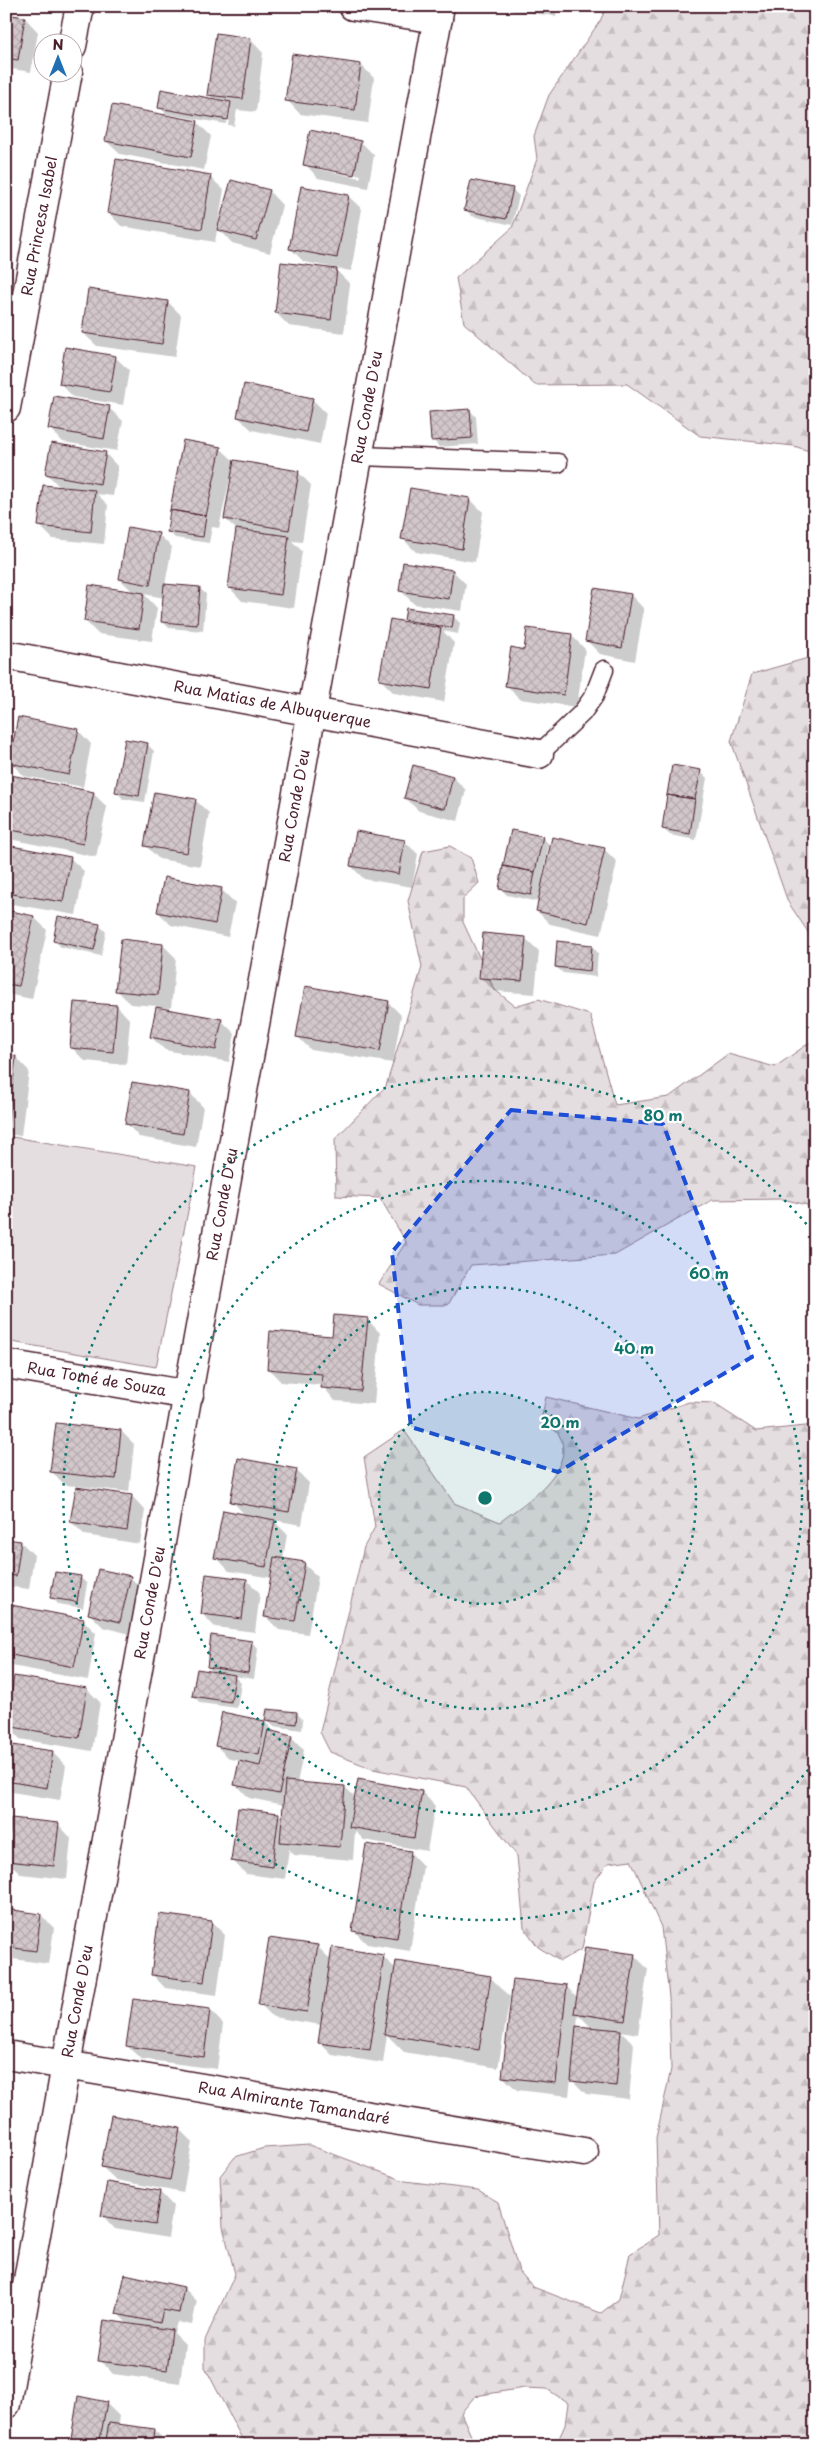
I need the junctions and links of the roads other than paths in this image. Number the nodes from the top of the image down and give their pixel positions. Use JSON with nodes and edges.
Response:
{"nodes":[{"id":1,"x":80,"y":6,"type":"edge"},
{"id":2,"x":353,"y":6,"type":"edge"},
{"id":3,"x":439,"y":13,"type":"edge"},
{"id":4,"x":75,"y":32,"type":"edge"},
{"id":5,"x":66,"y":82,"type":"edge"},
{"id":6,"x":6,"y":408,"type":"edge"},
{"id":7,"x":359,"y":456,"type":"junction"},
{"id":8,"x":558,"y":463,"type":"dead end"},
{"id":9,"x":6,"y":655,"type":"edge"},
{"id":10,"x":604,"y":670,"type":"dead end"},
{"id":11,"x":312,"y":712,"type":"junction"},
{"id":12,"x":539,"y":754,"type":"joint"},
{"id":13,"x":6,"y":1364,"type":"edge"},
{"id":14,"x":189,"y":1395,"type":"junction"},
{"id":15,"x":6,"y":2055,"type":"edge"},
{"id":16,"x":66,"y":2065,"type":"junction"},
{"id":17,"x":584,"y":2152,"type":"dead end"},
{"id":18,"x":6,"y":2404,"type":"edge"}],
"edges":[{"from":1,"to":4,"type":"street"},
{"from":2,"to":3,"type":"street"},
{"from":3,"to":7,"type":"street","name":"Rua Conde D'eu"},
{"from":5,"to":6,"type":"street","name":"Rua Princesa Isabel"},
{"from":7,"to":8,"type":"lane"},
{"from":7,"to":11,"type":"street","name":"Rua Conde D'eu"},
{"from":9,"to":11,"type":"street","name":"Rua Matias de Albuquerque"},
{"from":10,"to":12,"type":"lane"},
{"from":11,"to":12,"type":"street","name":"Rua Matias de Albuquerque"},
{"from":11,"to":14,"type":"street","name":"Rua Conde D'eu"},
{"from":13,"to":14,"type":"street","name":"Rua Tomé de Souza"},
{"from":14,"to":16,"type":"street","name":"Rua Conde D'eu"},
{"from":15,"to":16,"type":"street","name":"Rua Almirante Tamandaré"},
{"from":16,"to":17,"type":"street","name":"Rua Almirante Tamandaré"},
{"from":16,"to":18,"type":"street","name":"Rua Conde D'eu"}]}
